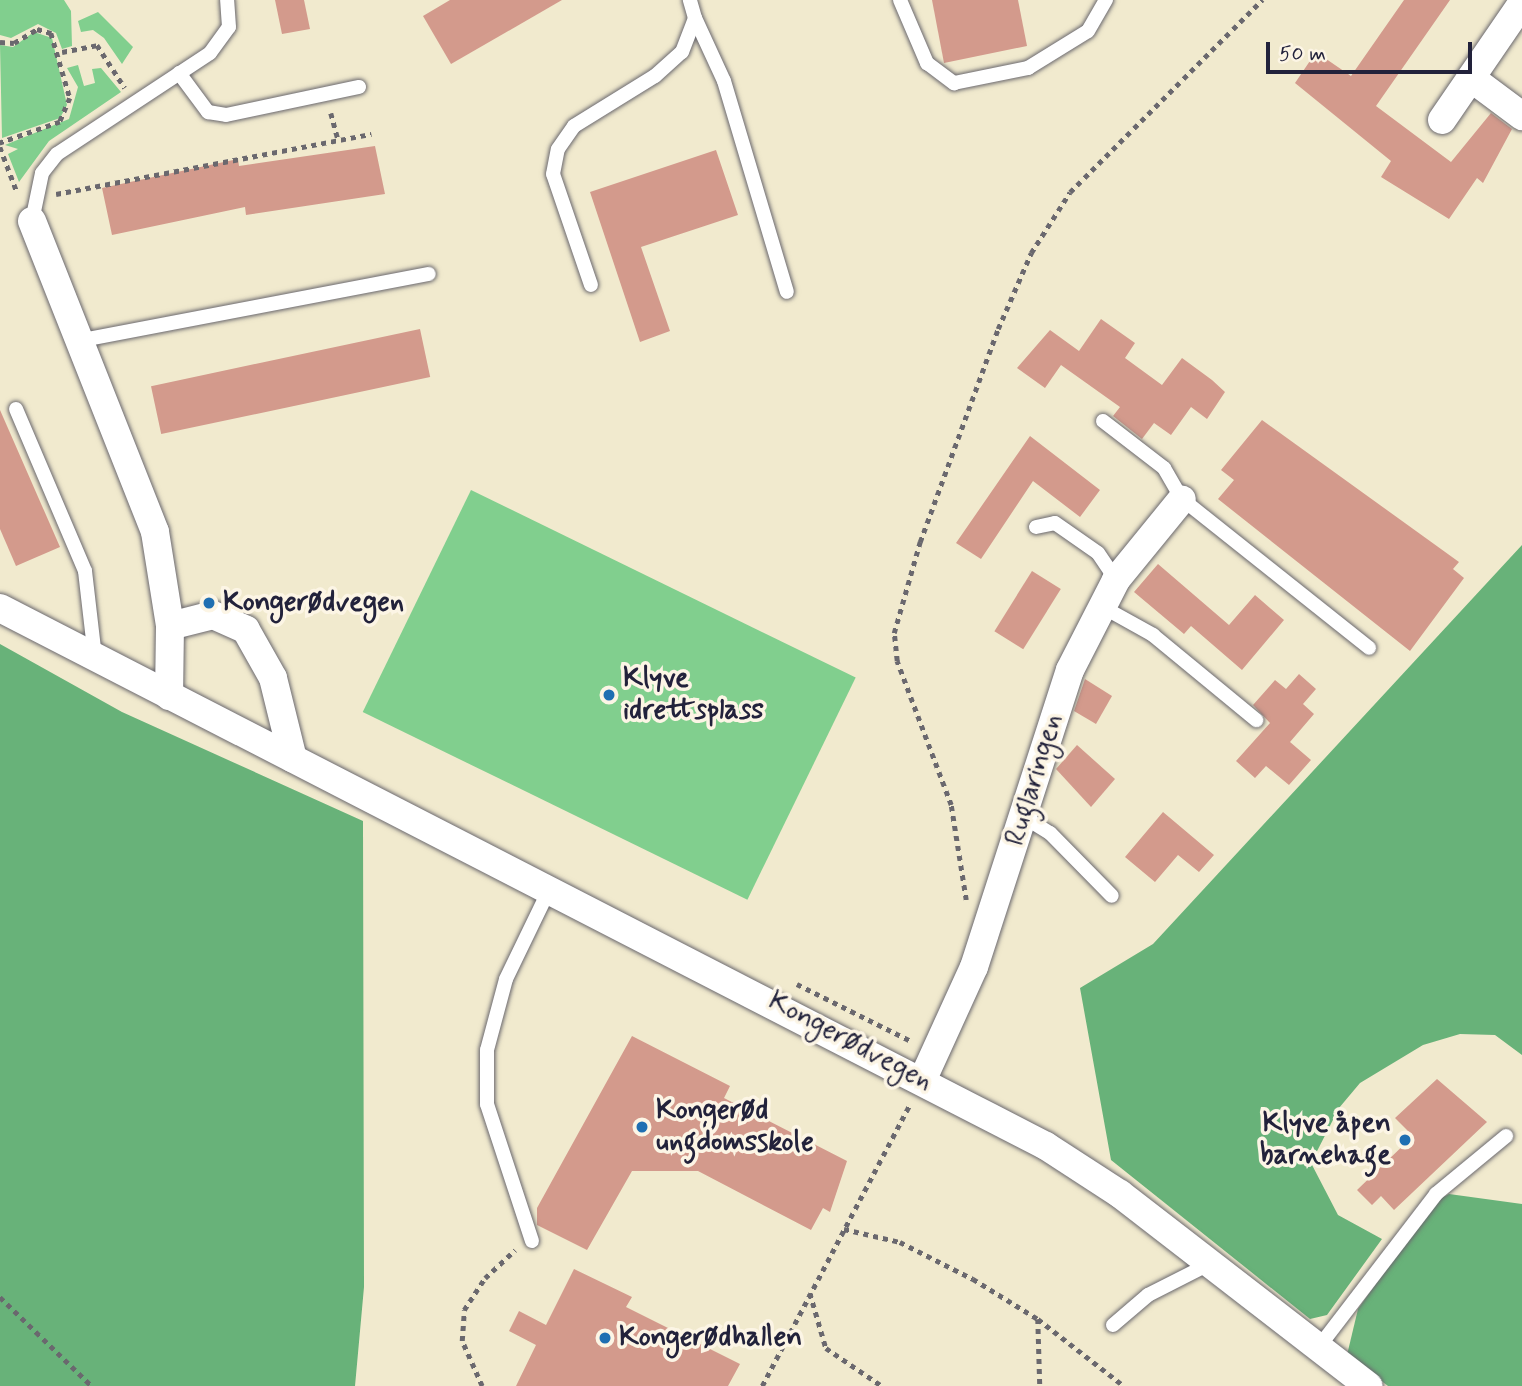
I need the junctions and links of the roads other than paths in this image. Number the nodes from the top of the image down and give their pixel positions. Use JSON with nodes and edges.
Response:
{"nodes":[{"id":1,"x":227,"y":0,"type":"edge"},
{"id":2,"x":690,"y":0,"type":"edge"},
{"id":3,"x":900,"y":0,"type":"edge"},
{"id":4,"x":1106,"y":0,"type":"edge"},
{"id":5,"x":1522,"y":3,"type":"edge"},
{"id":6,"x":695,"y":18,"type":"junction"},
{"id":7,"x":179,"y":73,"type":"junction"},
{"id":8,"x":1471,"y":78,"type":"junction"},
{"id":9,"x":359,"y":87,"type":"dead end"},
{"id":10,"x":1522,"y":116,"type":"edge"},
{"id":11,"x":1443,"y":120,"type":"dead end"},
{"id":12,"x":33,"y":209,"type":"joint"},
{"id":13,"x":429,"y":274,"type":"dead end"},
{"id":14,"x":591,"y":285,"type":"dead end"},
{"id":15,"x":787,"y":292,"type":"dead end"},
{"id":16,"x":75,"y":341,"type":"junction"},
{"id":17,"x":16,"y":410,"type":"dead end"},
{"id":18,"x":1103,"y":421,"type":"dead end"},
{"id":19,"x":1182,"y":499,"type":"junction"},
{"id":20,"x":1036,"y":527,"type":"dead end"},
{"id":21,"x":1116,"y":580,"type":"junction"},
{"id":22,"x":1101,"y":606,"type":"junction"},
{"id":23,"x":0,"y":608,"type":"edge"},
{"id":24,"x":170,"y":626,"type":"junction"},
{"id":25,"x":1369,"y":648,"type":"dead end"},
{"id":26,"x":94,"y":657,"type":"junction"},
{"id":27,"x":169,"y":696,"type":"junction"},
{"id":28,"x":1256,"y":720,"type":"dead end"},
{"id":29,"x":293,"y":759,"type":"junction"},
{"id":30,"x":1024,"y":817,"type":"junction"},
{"id":31,"x":551,"y":887,"type":"junction"},
{"id":32,"x":1112,"y":896,"type":"dead end"},
{"id":33,"x":916,"y":1093,"type":"junction"},
{"id":34,"x":1506,"y":1136,"type":"dead end"},
{"id":35,"x":532,"y":1241,"type":"road end"},
{"id":36,"x":1211,"y":1263,"type":"junction"},
{"id":37,"x":1113,"y":1325,"type":"dead end"},
{"id":38,"x":1318,"y":1348,"type":"junction"},
{"id":39,"x":1368,"y":1386,"type":"edge"}],
"edges":[{"from":1,"to":7,"type":"lane"},
{"from":2,"to":6,"type":"lane"},
{"from":3,"to":4,"type":"lane"},
{"from":5,"to":8,"type":"street"},
{"from":6,"to":14,"type":"lane"},
{"from":6,"to":15,"type":"lane"},
{"from":7,"to":9,"type":"lane"},
{"from":7,"to":12,"type":"lane"},
{"from":8,"to":10,"type":"street"},
{"from":8,"to":11,"type":"street"},
{"from":12,"to":16,"type":"street"},
{"from":13,"to":16,"type":"lane"},
{"from":16,"to":24,"type":"street"},
{"from":17,"to":26,"type":"lane"},
{"from":18,"to":19,"type":"lane"},
{"from":19,"to":21,"type":"street","name":"Ruglaringen"},
{"from":19,"to":25,"type":"lane"},
{"from":20,"to":21,"type":"lane"},
{"from":21,"to":22,"type":"street","name":"Ruglaringen"},
{"from":22,"to":28,"type":"lane"},
{"from":22,"to":30,"type":"street","name":"Ruglaringen"},
{"from":23,"to":26,"type":"street","name":"Kongerødvegen"},
{"from":24,"to":27,"type":"street"},
{"from":24,"to":29,"type":"street"},
{"from":26,"to":27,"type":"street","name":"Kongerødvegen"},
{"from":27,"to":29,"type":"street","name":"Kongerødvegen"},
{"from":29,"to":31,"type":"street","name":"Kongerødvegen"},
{"from":30,"to":32,"type":"lane"},
{"from":30,"to":33,"type":"street","name":"Ruglaringen"},
{"from":31,"to":33,"type":"street","name":"Kongerødvegen"},
{"from":31,"to":35,"type":"lane"},
{"from":33,"to":36,"type":"street","name":"Kongerødvegen"},
{"from":34,"to":38,"type":"lane"},
{"from":36,"to":37,"type":"lane"},
{"from":36,"to":38,"type":"street","name":"Kongerødvegen"},
{"from":38,"to":39,"type":"street","name":"Kongerødvegen"}]}
